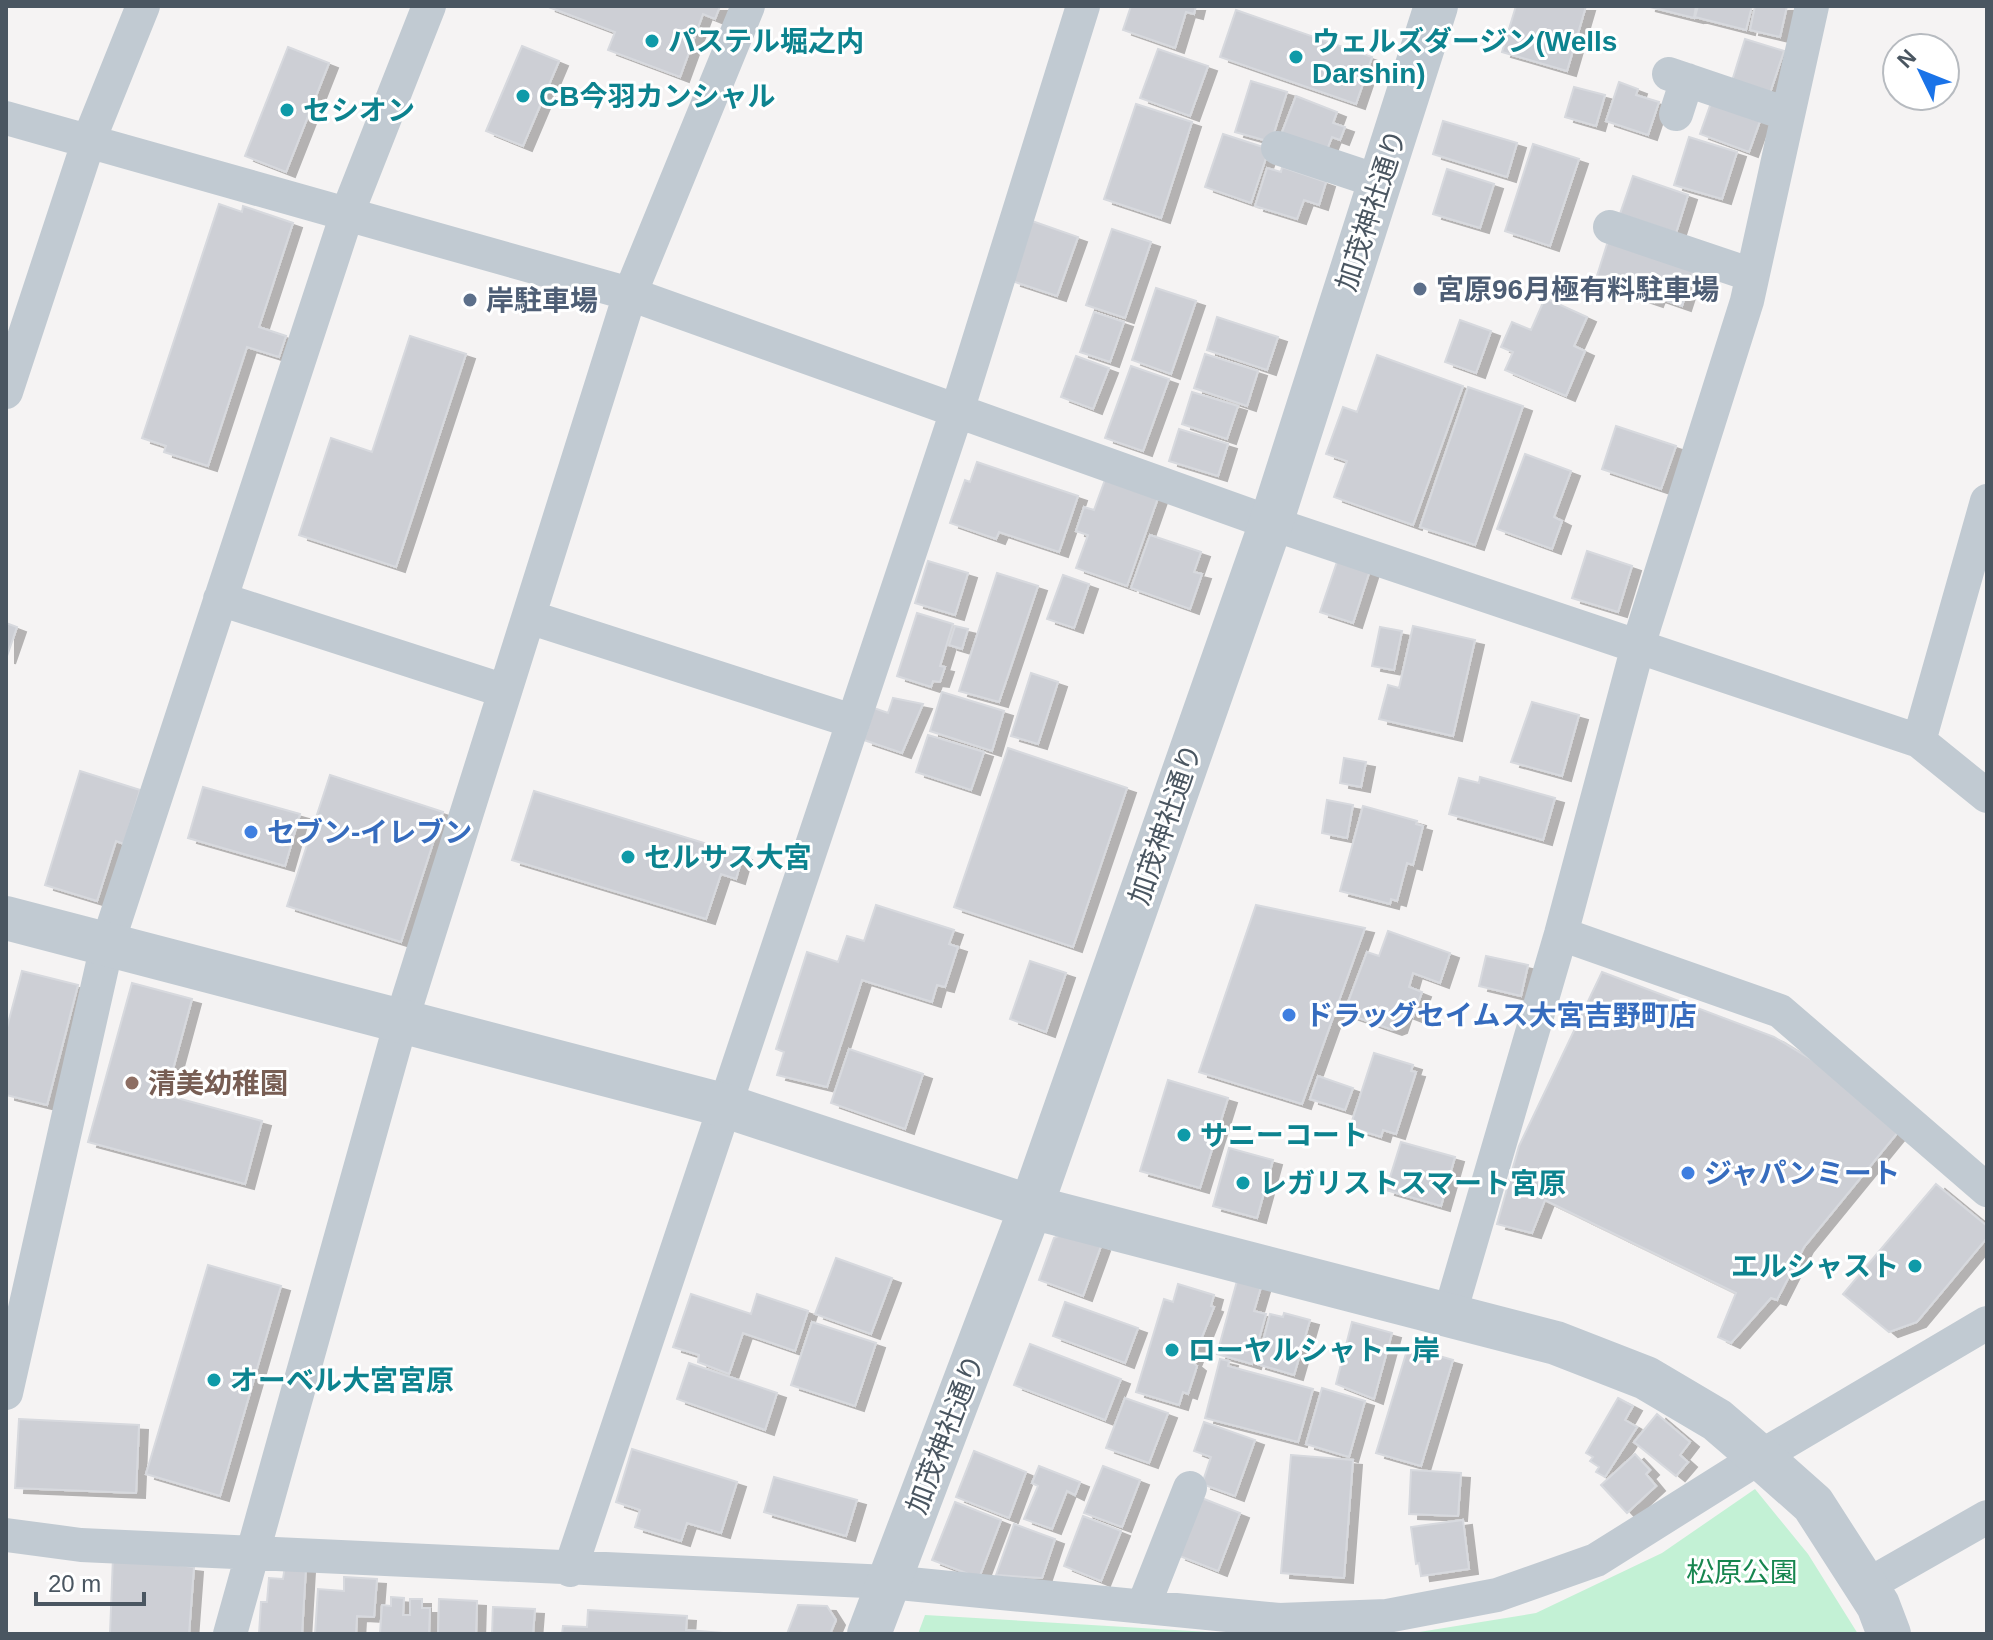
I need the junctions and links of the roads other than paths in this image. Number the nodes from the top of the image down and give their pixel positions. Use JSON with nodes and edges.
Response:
{"nodes":[{"id":1,"x":143,"y":6,"type":"edge"},
{"id":2,"x":429,"y":6,"type":"edge"},
{"id":3,"x":748,"y":6,"type":"edge"},
{"id":4,"x":1083,"y":6,"type":"edge"},
{"id":5,"x":1436,"y":6,"type":"edge"},
{"id":6,"x":1812,"y":6,"type":"edge"},
{"id":7,"x":1676,"y":114,"type":"dead end"},
{"id":8,"x":1787,"y":114,"type":"junction"},
{"id":9,"x":6,"y":118,"type":"edge"},
{"id":10,"x":89,"y":140,"type":"junction"},
{"id":11,"x":1278,"y":148,"type":"dead end"},
{"id":12,"x":1380,"y":182,"type":"junction"},
{"id":13,"x":347,"y":214,"type":"junction"},
{"id":14,"x":1610,"y":227,"type":"dead end"},
{"id":15,"x":1752,"y":275,"type":"junction"},
{"id":16,"x":630,"y":294,"type":"junction"},
{"id":17,"x":6,"y":392,"type":"edge"},
{"id":18,"x":957,"y":411,"type":"junction"},
{"id":19,"x":1987,"y":501,"type":"edge"},
{"id":20,"x":1271,"y":523,"type":"junction"},
{"id":21,"x":220,"y":599,"type":"junction"},
{"id":22,"x":529,"y":617,"type":"junction"},
{"id":23,"x":1638,"y":646,"type":"junction"},
{"id":24,"x":505,"y":691,"type":"junction"},
{"id":25,"x":852,"y":721,"type":"junction"},
{"id":26,"x":1919,"y":741,"type":"junction"},
{"id":27,"x":1987,"y":796,"type":"edge"},
{"id":28,"x":6,"y":918,"type":"edge"},
{"id":29,"x":1561,"y":934,"type":"junction"},
{"id":30,"x":107,"y":945,"type":"junction"},
{"id":31,"x":401,"y":1022,"type":"junction"},
{"id":32,"x":723,"y":1105,"type":"junction"},
{"id":33,"x":1987,"y":1190,"type":"edge"},
{"id":34,"x":1031,"y":1207,"type":"junction"},
{"id":35,"x":1450,"y":1313,"type":"junction"},
{"id":36,"x":1987,"y":1323,"type":"edge"},
{"id":37,"x":6,"y":1393,"type":"edge"},
{"id":38,"x":1760,"y":1457,"type":"junction"},
{"id":39,"x":1190,"y":1488,"type":"dead end"},
{"id":40,"x":1987,"y":1517,"type":"edge"},
{"id":41,"x":6,"y":1535,"type":"edge"},
{"id":42,"x":251,"y":1554,"type":"junction"},
{"id":43,"x":570,"y":1570,"type":"junction"},
{"id":44,"x":889,"y":1582,"type":"junction"},
{"id":45,"x":1866,"y":1586,"type":"junction"},
{"id":46,"x":1143,"y":1607,"type":"junction"},
{"id":47,"x":230,"y":1634,"type":"edge"},
{"id":48,"x":869,"y":1634,"type":"edge"},
{"id":49,"x":1889,"y":1634,"type":"edge"}],
"edges":[{"from":1,"to":10,"type":"street"},
{"from":2,"to":13,"type":"street"},
{"from":3,"to":16,"type":"street"},
{"from":4,"to":18,"type":"street"},
{"from":5,"to":12,"type":"street","name":"加茂神社通り"},
{"from":6,"to":8,"type":"street"},
{"from":7,"to":8,"type":"street"},
{"from":8,"to":15,"type":"street"},
{"from":9,"to":10,"type":"street"},
{"from":10,"to":13,"type":"street"},
{"from":10,"to":17,"type":"street"},
{"from":11,"to":12,"type":"street"},
{"from":12,"to":20,"type":"street","name":"加茂神社通り"},
{"from":13,"to":16,"type":"street"},
{"from":13,"to":21,"type":"street"},
{"from":14,"to":15,"type":"street"},
{"from":15,"to":23,"type":"street"},
{"from":16,"to":18,"type":"street"},
{"from":16,"to":22,"type":"street"},
{"from":18,"to":20,"type":"street"},
{"from":18,"to":25,"type":"street"},
{"from":19,"to":26,"type":"street"},
{"from":20,"to":23,"type":"street"},
{"from":20,"to":34,"type":"street","name":"加茂神社通り"},
{"from":21,"to":24,"type":"street"},
{"from":21,"to":30,"type":"street"},
{"from":22,"to":24,"type":"street"},
{"from":22,"to":25,"type":"street"},
{"from":23,"to":26,"type":"street"},
{"from":23,"to":29,"type":"street"},
{"from":24,"to":31,"type":"street"},
{"from":25,"to":32,"type":"street"},
{"from":26,"to":27,"type":"street"},
{"from":28,"to":30,"type":"street"},
{"from":29,"to":33,"type":"street"},
{"from":29,"to":35,"type":"street"},
{"from":30,"to":31,"type":"street"},
{"from":30,"to":37,"type":"street"},
{"from":31,"to":32,"type":"street"},
{"from":31,"to":42,"type":"street"},
{"from":32,"to":34,"type":"street"},
{"from":32,"to":43,"type":"street"},
{"from":34,"to":35,"type":"street"},
{"from":34,"to":44,"type":"street","name":"加茂神社通り"},
{"from":35,"to":38,"type":"street"},
{"from":36,"to":38,"type":"street"},
{"from":38,"to":45,"type":"street"},
{"from":38,"to":46,"type":"street"},
{"from":39,"to":46,"type":"street"},
{"from":40,"to":45,"type":"street"},
{"from":41,"to":42,"type":"street"},
{"from":42,"to":43,"type":"street"},
{"from":42,"to":47,"type":"street"},
{"from":43,"to":44,"type":"street"},
{"from":44,"to":46,"type":"street"},
{"from":44,"to":48,"type":"street","name":"加茂神社通り"},
{"from":45,"to":49,"type":"street"}]}
